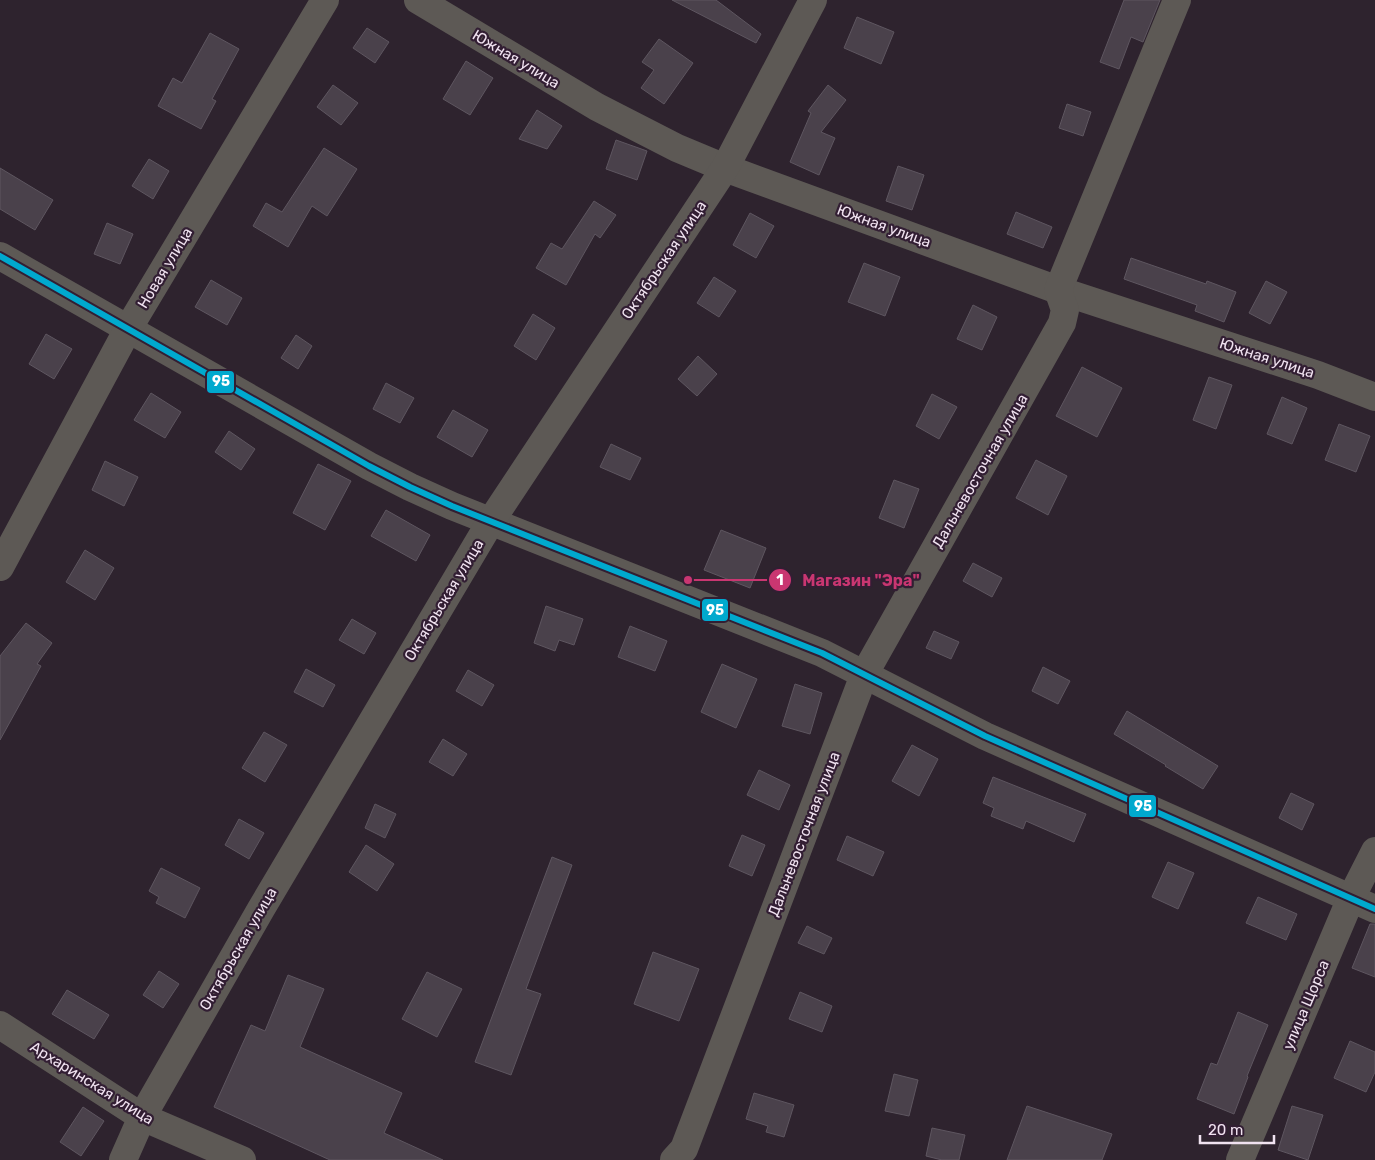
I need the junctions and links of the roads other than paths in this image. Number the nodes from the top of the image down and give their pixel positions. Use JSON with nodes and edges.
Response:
{"nodes":[{"id":1,"x":324,"y":0,"type":"edge"},
{"id":2,"x":418,"y":0,"type":"edge"},
{"id":3,"x":813,"y":0,"type":"edge"},
{"id":4,"x":1177,"y":0,"type":"edge"},
{"id":5,"x":725,"y":168,"type":"junction"},
{"id":6,"x":0,"y":256,"type":"edge"},
{"id":7,"x":1058,"y":290,"type":"junction"},
{"id":8,"x":128,"y":329,"type":"junction"},
{"id":9,"x":1375,"y":397,"type":"edge"},
{"id":10,"x":491,"y":520,"type":"junction"},
{"id":11,"x":0,"y":567,"type":"edge"},
{"id":12,"x":864,"y":675,"type":"junction"},
{"id":13,"x":1375,"y":851,"type":"edge"},
{"id":14,"x":1363,"y":903,"type":"edge"},
{"id":15,"x":0,"y":1025,"type":"edge"},
{"id":16,"x":142,"y":1117,"type":"junction"},
{"id":17,"x":123,"y":1160,"type":"edge"},
{"id":18,"x":242,"y":1160,"type":"edge"},
{"id":19,"x":674,"y":1160,"type":"edge"},
{"id":20,"x":1240,"y":1160,"type":"edge"}],
"edges":[{"from":1,"to":8,"type":"street","name":"Новая улица"},
{"from":2,"to":5,"type":"street","name":"Южная улица"},
{"from":3,"to":5,"type":"street","name":"Октябрьская улица"},
{"from":4,"to":7,"type":"street"},
{"from":5,"to":7,"type":"street","name":"Южная улица"},
{"from":5,"to":10,"type":"street","name":"Октябрьская улица"},
{"from":6,"to":8,"type":"street"},
{"from":7,"to":9,"type":"street","name":"Южная улица"},
{"from":7,"to":12,"type":"street","name":"Дальневосточная улица"},
{"from":8,"to":10,"type":"street"},
{"from":8,"to":11,"type":"street","name":"Новая улица"},
{"from":10,"to":12,"type":"street"},
{"from":10,"to":16,"type":"street","name":"Октябрьская улица"},
{"from":12,"to":14,"type":"street"},
{"from":12,"to":19,"type":"street","name":"Дальневосточная улица"},
{"from":13,"to":14,"type":"street","name":"улица Щорса"},
{"from":14,"to":20,"type":"street","name":"улица Щорса"},
{"from":15,"to":16,"type":"street","name":"Архаринская улица"},
{"from":16,"to":17,"type":"street","name":"Октябрьская улица"},
{"from":16,"to":18,"type":"street","name":"Архаринская улица"}]}
